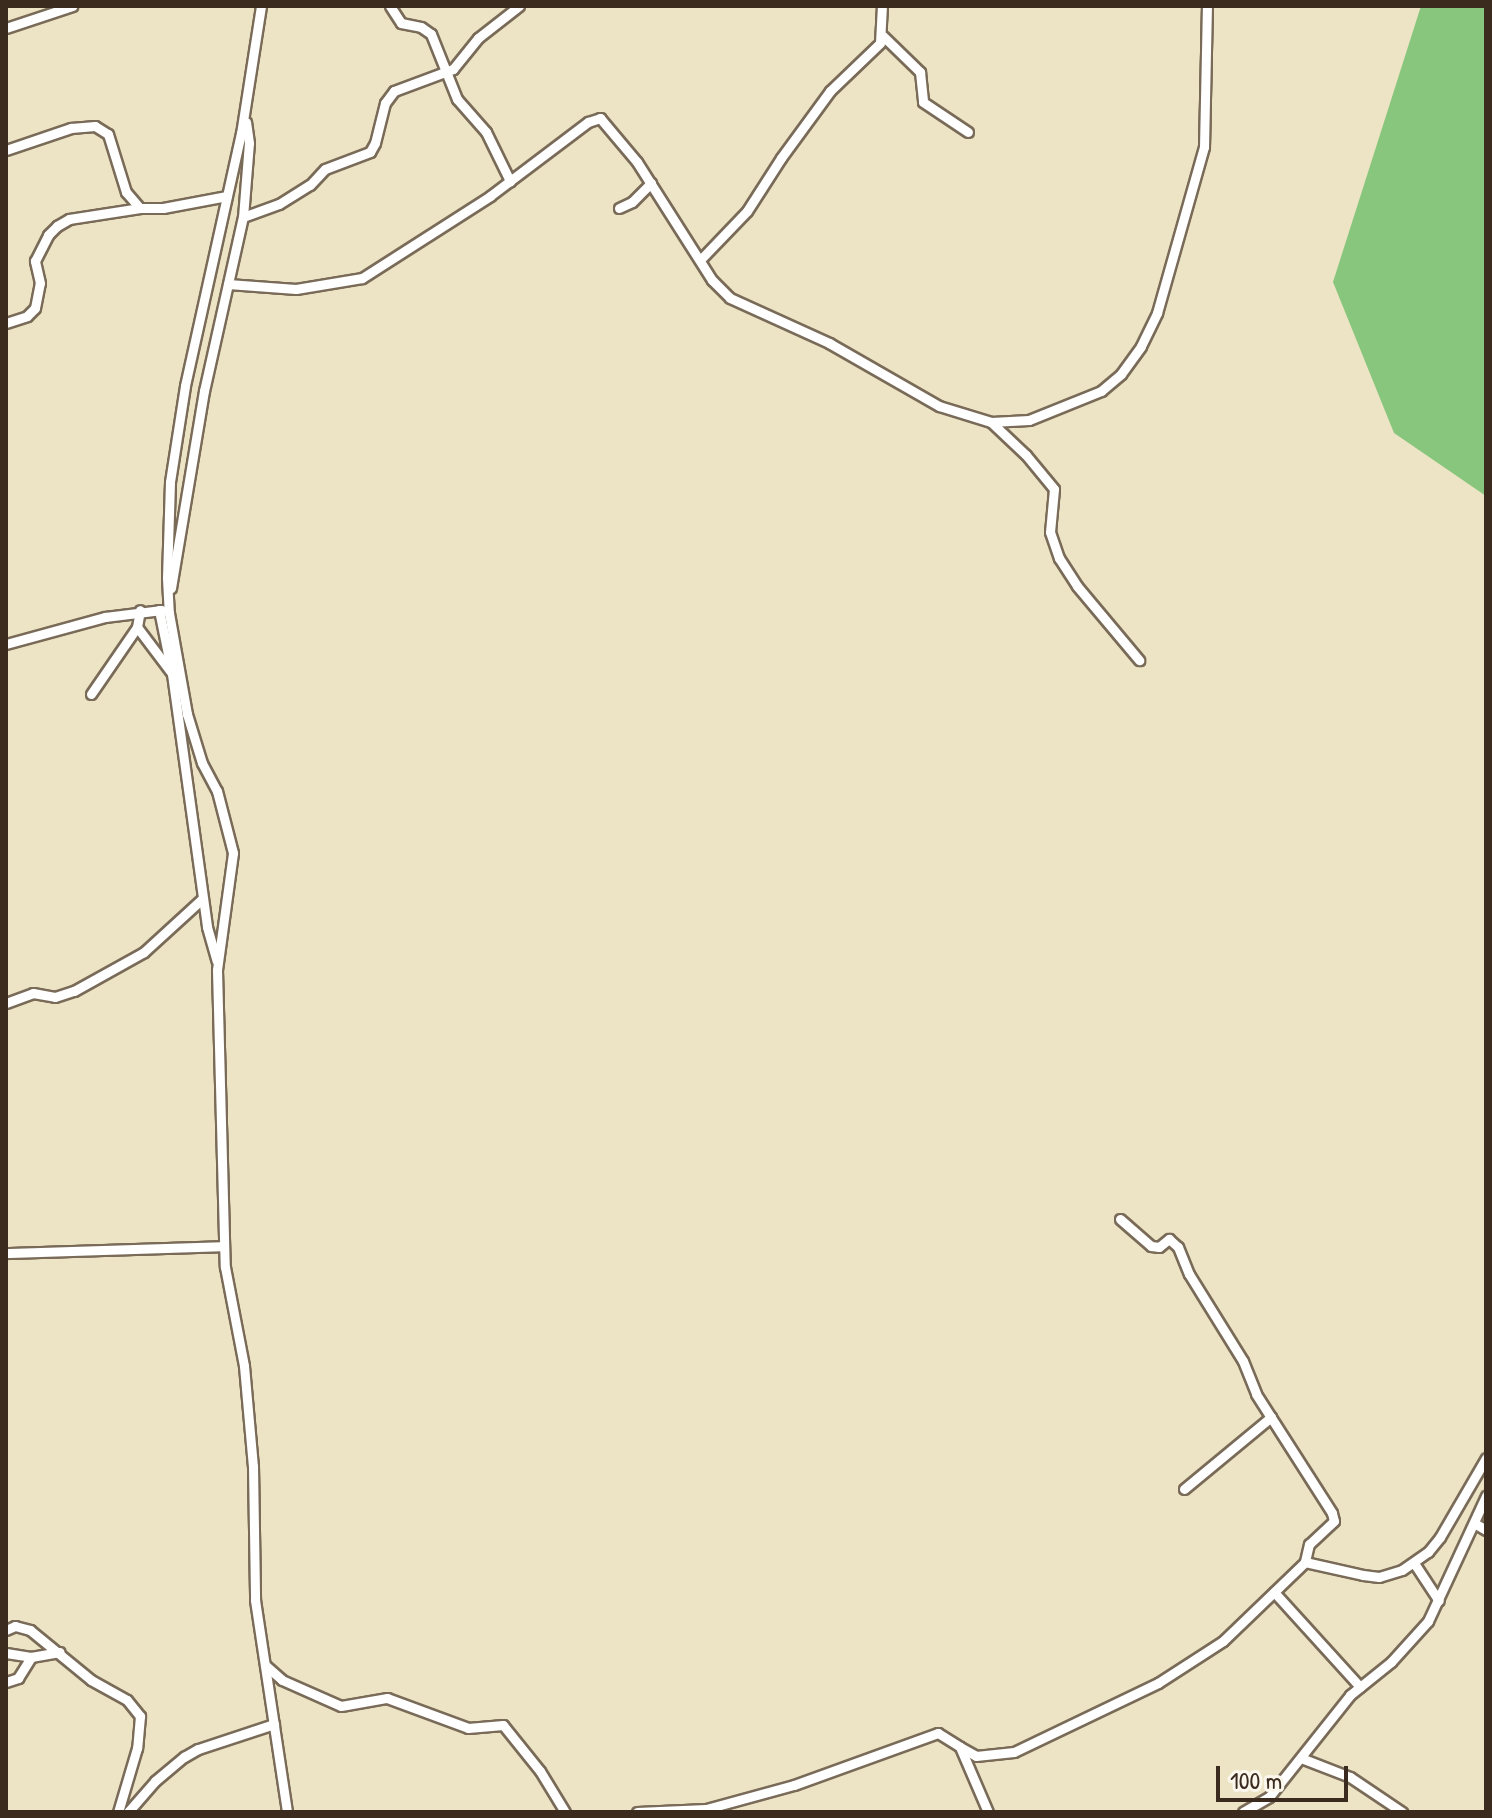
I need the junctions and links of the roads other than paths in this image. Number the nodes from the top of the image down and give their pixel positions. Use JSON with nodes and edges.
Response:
{"nodes":[{"id":1,"x":72,"y":6,"type":"edge"},
{"id":2,"x":261,"y":6,"type":"edge"},
{"id":3,"x":390,"y":6,"type":"edge"},
{"id":4,"x":519,"y":6,"type":"edge"},
{"id":5,"x":882,"y":6,"type":"edge"},
{"id":6,"x":1207,"y":6,"type":"edge"},
{"id":7,"x":9,"y":25,"type":"edge"},
{"id":8,"x":883,"y":36,"type":"junction"},
{"id":9,"x":446,"y":73,"type":"junction"},
{"id":10,"x":244,"y":115,"type":"junction"},
{"id":11,"x":968,"y":132,"type":"dead end"},
{"id":12,"x":6,"y":150,"type":"edge"},
{"id":13,"x":510,"y":181,"type":"junction"},
{"id":14,"x":651,"y":183,"type":"junction"},
{"id":15,"x":227,"y":196,"type":"junction"},
{"id":16,"x":140,"y":208,"type":"junction"},
{"id":17,"x":619,"y":208,"type":"dead end"},
{"id":18,"x":243,"y":217,"type":"junction"},
{"id":19,"x":701,"y":259,"type":"junction"},
{"id":20,"x":228,"y":284,"type":"junction"},
{"id":21,"x":6,"y":323,"type":"edge"},
{"id":22,"x":991,"y":422,"type":"junction"},
{"id":23,"x":167,"y":596,"type":"junction"},
{"id":24,"x":140,"y":610,"type":"junction"},
{"id":25,"x":164,"y":611,"type":"junction"},
{"id":26,"x":137,"y":627,"type":"junction"},
{"id":27,"x":6,"y":644,"type":"edge"},
{"id":28,"x":1139,"y":660,"type":"dead end"},
{"id":29,"x":177,"y":677,"type":"junction"},
{"id":30,"x":91,"y":694,"type":"dead end"},
{"id":31,"x":202,"y":899,"type":"junction"},
{"id":32,"x":218,"y":963,"type":"junction"},
{"id":33,"x":6,"y":1003,"type":"edge"},
{"id":34,"x":1120,"y":1219,"type":"dead end"},
{"id":35,"x":224,"y":1246,"type":"junction"},
{"id":36,"x":6,"y":1253,"type":"edge"},
{"id":37,"x":1271,"y":1417,"type":"junction"},
{"id":38,"x":1486,"y":1458,"type":"edge"},
{"id":39,"x":1184,"y":1489,"type":"dead end"},
{"id":40,"x":1486,"y":1496,"type":"edge"},
{"id":41,"x":1474,"y":1523,"type":"junction"},
{"id":42,"x":1486,"y":1530,"type":"edge"},
{"id":43,"x":1305,"y":1562,"type":"junction"},
{"id":44,"x":1414,"y":1563,"type":"junction"},
{"id":45,"x":1274,"y":1592,"type":"junction"},
{"id":46,"x":1439,"y":1601,"type":"junction"},
{"id":47,"x":6,"y":1630,"type":"edge"},
{"id":48,"x":60,"y":1652,"type":"junction"},
{"id":49,"x":6,"y":1653,"type":"edge"},
{"id":50,"x":31,"y":1657,"type":"junction"},
{"id":51,"x":265,"y":1665,"type":"junction"},
{"id":52,"x":6,"y":1682,"type":"edge"},
{"id":53,"x":1360,"y":1687,"type":"junction"},
{"id":54,"x":274,"y":1724,"type":"junction"},
{"id":55,"x":960,"y":1747,"type":"junction"},
{"id":56,"x":1301,"y":1758,"type":"junction"},
{"id":57,"x":118,"y":1812,"type":"edge"},
{"id":58,"x":128,"y":1812,"type":"edge"},
{"id":59,"x":287,"y":1812,"type":"edge"},
{"id":60,"x":565,"y":1812,"type":"edge"},
{"id":61,"x":637,"y":1812,"type":"edge"},
{"id":62,"x":988,"y":1812,"type":"edge"},
{"id":63,"x":1243,"y":1812,"type":"edge"},
{"id":64,"x":1402,"y":1812,"type":"edge"}],
"edges":[{"from":1,"to":7,"type":"street"},
{"from":2,"to":10,"type":"street"},
{"from":3,"to":9,"type":"street"},
{"from":4,"to":9,"type":"street"},
{"from":5,"to":8,"type":"street"},
{"from":6,"to":22,"type":"street"},
{"from":8,"to":11,"type":"street"},
{"from":8,"to":19,"type":"street"},
{"from":9,"to":13,"type":"street"},
{"from":9,"to":18,"type":"street"},
{"from":10,"to":15,"type":"street"},
{"from":10,"to":18,"type":"street"},
{"from":12,"to":16,"type":"street"},
{"from":13,"to":14,"type":"street"},
{"from":13,"to":20,"type":"street"},
{"from":14,"to":17,"type":"street"},
{"from":14,"to":19,"type":"street"},
{"from":15,"to":16,"type":"street"},
{"from":15,"to":23,"type":"street"},
{"from":16,"to":21,"type":"street"},
{"from":18,"to":20,"type":"street"},
{"from":19,"to":22,"type":"street"},
{"from":20,"to":23,"type":"street"},
{"from":22,"to":28,"type":"street"},
{"from":23,"to":25,"type":"street"},
{"from":24,"to":25,"type":"street"},
{"from":24,"to":26,"type":"street"},
{"from":24,"to":27,"type":"street"},
{"from":25,"to":29,"type":"street"},
{"from":26,"to":29,"type":"street"},
{"from":26,"to":30,"type":"street"},
{"from":29,"to":31,"type":"street"},
{"from":29,"to":32,"type":"street"},
{"from":31,"to":32,"type":"street"},
{"from":31,"to":33,"type":"street"},
{"from":32,"to":35,"type":"street"},
{"from":34,"to":37,"type":"street"},
{"from":35,"to":36,"type":"street"},
{"from":35,"to":51,"type":"street"},
{"from":37,"to":39,"type":"street"},
{"from":37,"to":43,"type":"street"},
{"from":38,"to":44,"type":"street"},
{"from":40,"to":41,"type":"street"},
{"from":41,"to":42,"type":"street"},
{"from":41,"to":46,"type":"street"},
{"from":43,"to":44,"type":"street"},
{"from":43,"to":45,"type":"street"},
{"from":44,"to":46,"type":"street"},
{"from":45,"to":53,"type":"street"},
{"from":45,"to":55,"type":"street"},
{"from":46,"to":53,"type":"street"},
{"from":47,"to":48,"type":"street"},
{"from":48,"to":50,"type":"street"},
{"from":48,"to":57,"type":"street"},
{"from":49,"to":50,"type":"street"},
{"from":50,"to":52,"type":"street"},
{"from":51,"to":54,"type":"street"},
{"from":51,"to":60,"type":"street"},
{"from":53,"to":56,"type":"street"},
{"from":54,"to":58,"type":"street"},
{"from":54,"to":59,"type":"street"},
{"from":55,"to":61,"type":"street"},
{"from":55,"to":62,"type":"street"},
{"from":56,"to":63,"type":"street"},
{"from":56,"to":64,"type":"street"}]}
